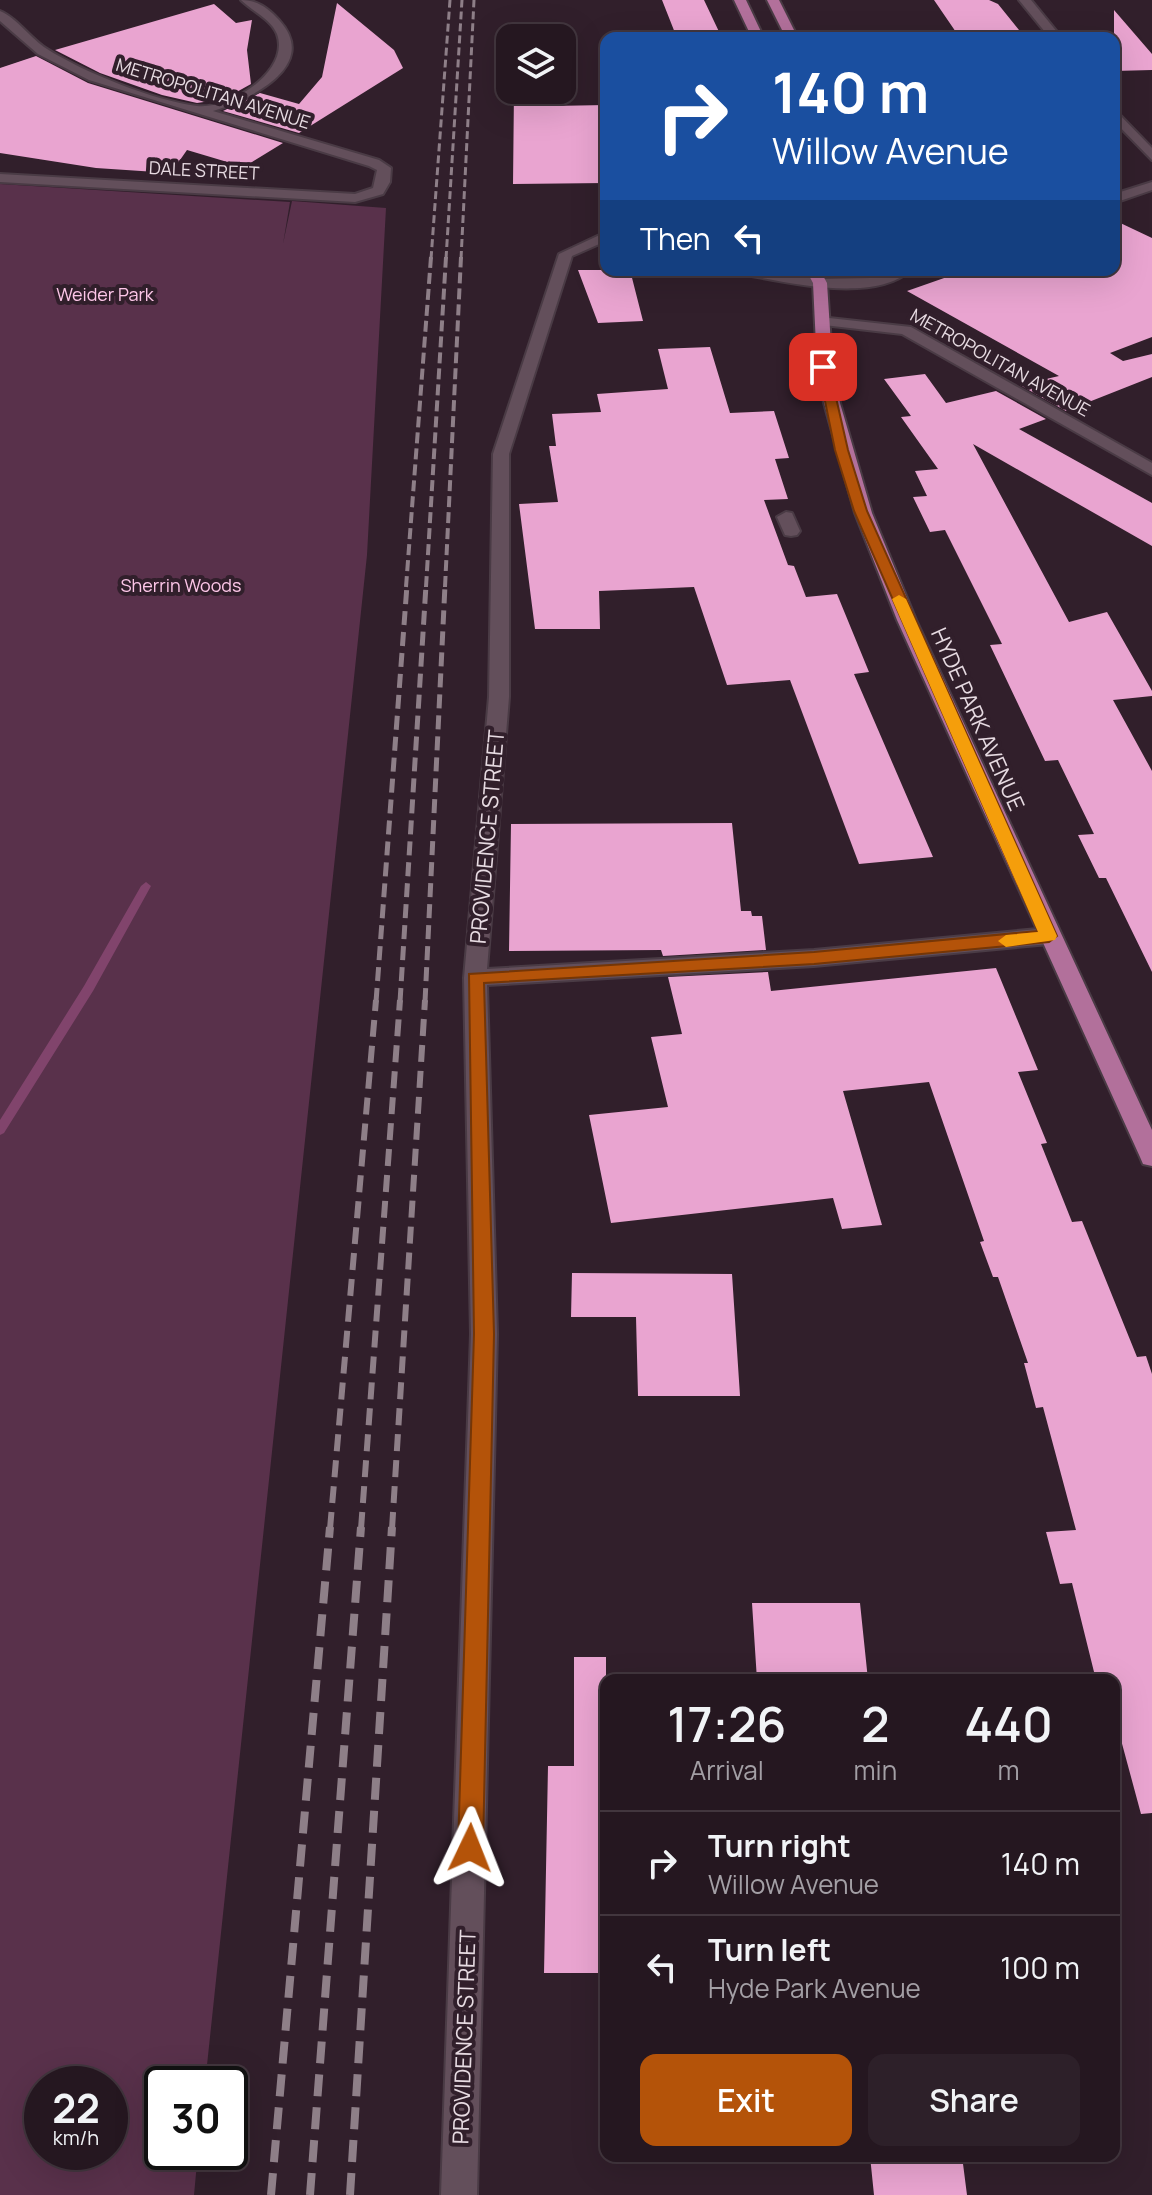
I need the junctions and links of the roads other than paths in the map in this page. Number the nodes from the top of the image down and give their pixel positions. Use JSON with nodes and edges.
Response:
{"nodes":[{"id":1,"x":247,"y":0,"type":"edge"},
{"id":2,"x":740,"y":0,"type":"edge"},
{"id":3,"x":773,"y":0,"type":"edge"},
{"id":4,"x":1025,"y":0,"type":"edge"},
{"id":5,"x":0,"y":14,"type":"edge"},
{"id":6,"x":755,"y":32,"type":"edge"},
{"id":7,"x":789,"y":32,"type":"edge"},
{"id":8,"x":1051,"y":32,"type":"edge"},
{"id":9,"x":199,"y":111,"type":"junction"},
{"id":10,"x":1120,"y":120,"type":"edge"},
{"id":11,"x":1152,"y":156,"type":"edge"},
{"id":12,"x":384,"y":168,"type":"joint"},
{"id":13,"x":0,"y":178,"type":"edge"},
{"id":14,"x":1152,"y":186,"type":"edge"},
{"id":15,"x":1120,"y":197,"type":"edge"},
{"id":16,"x":600,"y":239,"type":"edge"},
{"id":17,"x":821,"y":276,"type":"edge"},
{"id":18,"x":834,"y":276,"type":"edge"},
{"id":19,"x":888,"y":276,"type":"edge"},
{"id":20,"x":820,"y":321,"type":"junction"},
{"id":21,"x":1152,"y":470,"type":"edge"},
{"id":22,"x":1049,"y":936,"type":"junction"},
{"id":23,"x":475,"y":978,"type":"junction"},
{"id":24,"x":1152,"y":1157,"type":"edge"},
{"id":25,"x":459,"y":2195,"type":"edge"}],
"edges":[{"from":1,"to":9,"type":"street"},
{"from":2,"to":6,"type":"main road"},
{"from":3,"to":7,"type":"main road"},
{"from":4,"to":8,"type":"street"},
{"from":5,"to":9,"type":"street","name":"METROPOLITAN AVENUE"},
{"from":9,"to":12,"type":"street","name":"METROPOLITAN AVENUE"},
{"from":10,"to":11,"type":"street"},
{"from":12,"to":13,"type":"street","name":"DALE STREET"},
{"from":14,"to":15,"type":"street"},
{"from":16,"to":23,"type":"street","name":"PROVIDENCE STREET"},
{"from":17,"to":20,"type":"main road","name":"HYDE PARK AVENUE"},
{"from":18,"to":19,"type":"street"},
{"from":20,"to":21,"type":"street","name":"METROPOLITAN AVENUE"},
{"from":20,"to":22,"type":"main road","name":"HYDE PARK AVENUE"},
{"from":22,"to":23,"type":"street"},
{"from":22,"to":24,"type":"main road","name":"HYDE PARK AVENUE"},
{"from":23,"to":25,"type":"street","name":"PROVIDENCE STREET"}]}
